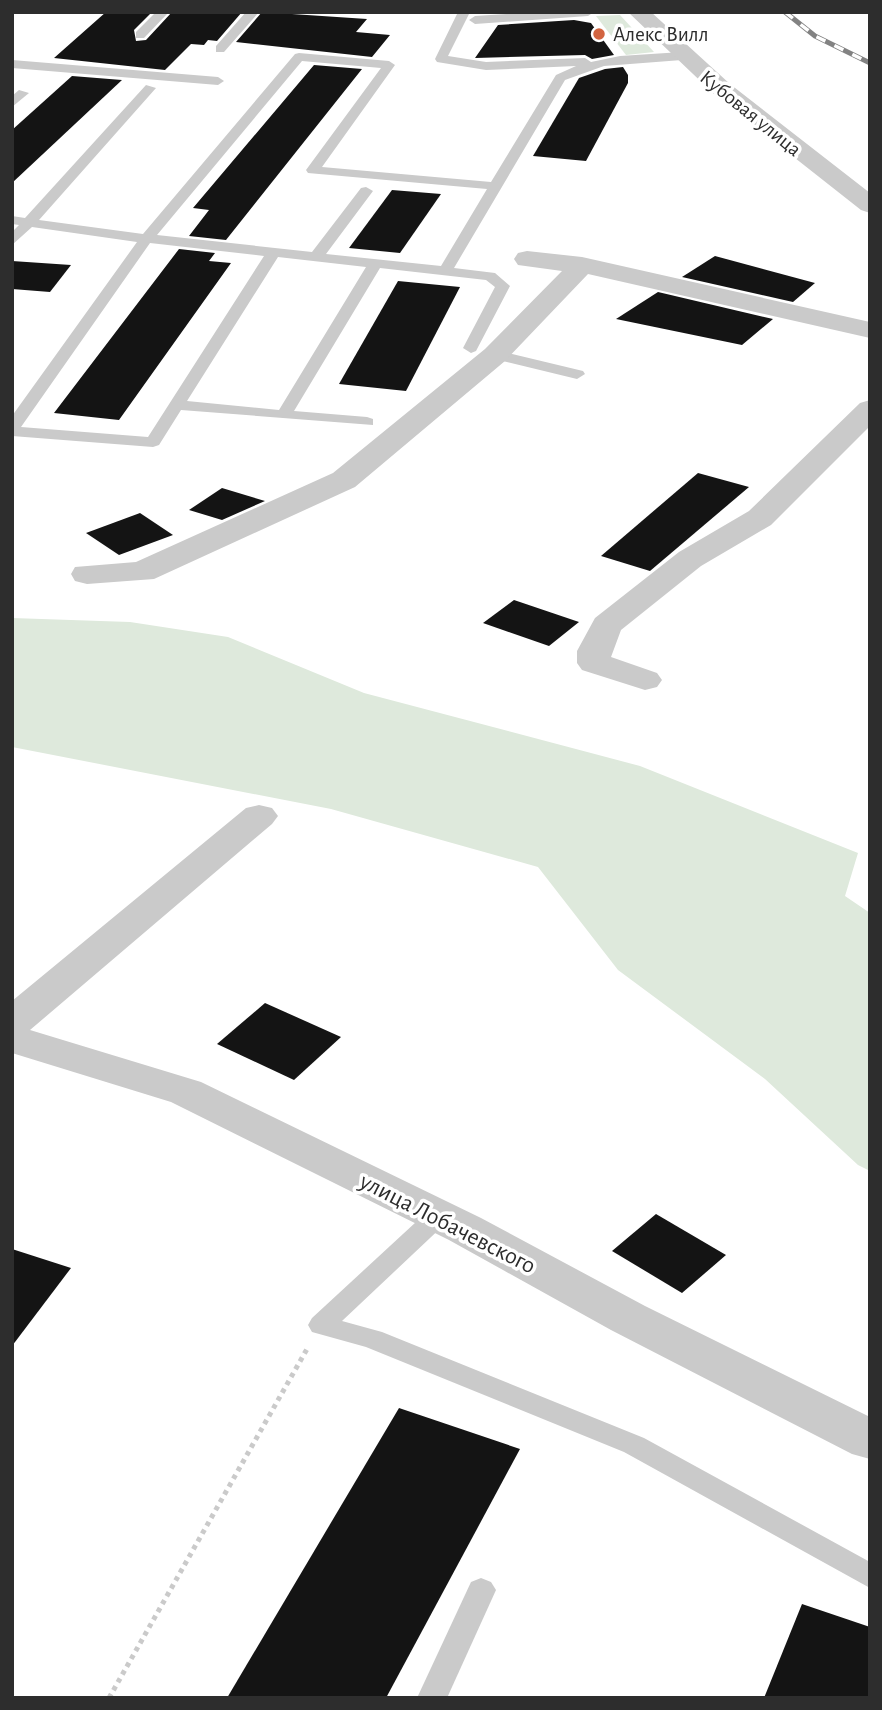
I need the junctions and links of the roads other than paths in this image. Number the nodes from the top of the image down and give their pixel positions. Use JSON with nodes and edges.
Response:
{"nodes":[{"id":1,"x":163,"y":12,"type":"edge"},
{"id":2,"x":253,"y":12,"type":"edge"},
{"id":3,"x":588,"y":12,"type":"edge"},
{"id":4,"x":639,"y":12,"type":"edge"},
{"id":5,"x":470,"y":16,"type":"edge"},
{"id":6,"x":140,"y":35,"type":"dead end"},
{"id":7,"x":220,"y":50,"type":"dead end"},
{"id":8,"x":682,"y":56,"type":"junction"},
{"id":9,"x":601,"y":61,"type":"junction"},
{"id":10,"x":12,"y":64,"type":"edge"},
{"id":11,"x":218,"y":81,"type":"dead end"},
{"id":12,"x":150,"y":88,"type":"dead end"},
{"id":13,"x":495,"y":187,"type":"junction"},
{"id":14,"x":366,"y":191,"type":"dead end"},
{"id":15,"x":870,"y":205,"type":"edge"},
{"id":16,"x":12,"y":220,"type":"edge"},
{"id":17,"x":29,"y":222,"type":"junction"},
{"id":18,"x":147,"y":238,"type":"junction"},
{"id":19,"x":12,"y":241,"type":"edge"},
{"id":20,"x":274,"y":252,"type":"junction"},
{"id":21,"x":316,"y":257,"type":"junction"},
{"id":22,"x":527,"y":259,"type":"dead end"},
{"id":23,"x":376,"y":263,"type":"junction"},
{"id":24,"x":582,"y":265,"type":"junction"},
{"id":25,"x":445,"y":271,"type":"junction"},
{"id":26,"x":870,"y":330,"type":"edge"},
{"id":27,"x":483,"y":351,"type":"junction"},
{"id":28,"x":577,"y":374,"type":"dead end"},
{"id":29,"x":176,"y":405,"type":"junction"},
{"id":30,"x":870,"y":409,"type":"edge"},
{"id":31,"x":284,"y":415,"type":"junction"},
{"id":32,"x":367,"y":422,"type":"dead end"},
{"id":33,"x":12,"y":429,"type":"edge"},
{"id":34,"x":87,"y":574,"type":"dead end"},
{"id":35,"x":645,"y":680,"type":"dead end"},
{"id":36,"x":259,"y":816,"type":"dead end"},
{"id":37,"x":12,"y":1023,"type":"edge"},
{"id":38,"x":12,"y":1040,"type":"edge"},
{"id":39,"x":438,"y":1216,"type":"junction"},
{"id":40,"x":870,"y":1440,"type":"edge"},
{"id":41,"x":870,"y":1576,"type":"edge"},
{"id":42,"x":481,"y":1590,"type":"dead end"},
{"id":43,"x":432,"y":1698,"type":"edge"}],
"edges":[{"from":1,"to":6,"type":"lane"},
{"from":2,"to":7,"type":"lane"},
{"from":3,"to":5,"type":"lane"},
{"from":4,"to":8,"type":"street","name":"Кубовая улица"},
{"from":5,"to":9,"type":"lane"},
{"from":8,"to":9,"type":"lane"},
{"from":8,"to":15,"type":"street","name":"Кубовая улица"},
{"from":9,"to":13,"type":"lane"},
{"from":10,"to":11,"type":"lane"},
{"from":12,"to":17,"type":"lane"},
{"from":13,"to":18,"type":"lane"},
{"from":13,"to":25,"type":"lane"},
{"from":14,"to":21,"type":"lane"},
{"from":16,"to":17,"type":"lane"},
{"from":17,"to":18,"type":"lane"},
{"from":17,"to":19,"type":"lane"},
{"from":18,"to":20,"type":"lane"},
{"from":18,"to":33,"type":"lane"},
{"from":20,"to":21,"type":"lane"},
{"from":20,"to":29,"type":"lane"},
{"from":21,"to":23,"type":"lane"},
{"from":22,"to":24,"type":"street"},
{"from":23,"to":25,"type":"lane"},
{"from":23,"to":31,"type":"lane"},
{"from":24,"to":26,"type":"street"},
{"from":24,"to":27,"type":"street"},
{"from":25,"to":27,"type":"lane"},
{"from":27,"to":28,"type":"lane"},
{"from":27,"to":34,"type":"street"},
{"from":29,"to":31,"type":"lane"},
{"from":29,"to":33,"type":"lane"},
{"from":30,"to":35,"type":"street"},
{"from":31,"to":32,"type":"lane"},
{"from":36,"to":37,"type":"street"},
{"from":38,"to":39,"type":"street","name":"улица Лобачевского"},
{"from":39,"to":40,"type":"street","name":"улица Лобачевского"},
{"from":39,"to":41,"type":"lane"},
{"from":42,"to":43,"type":"lane"}]}
